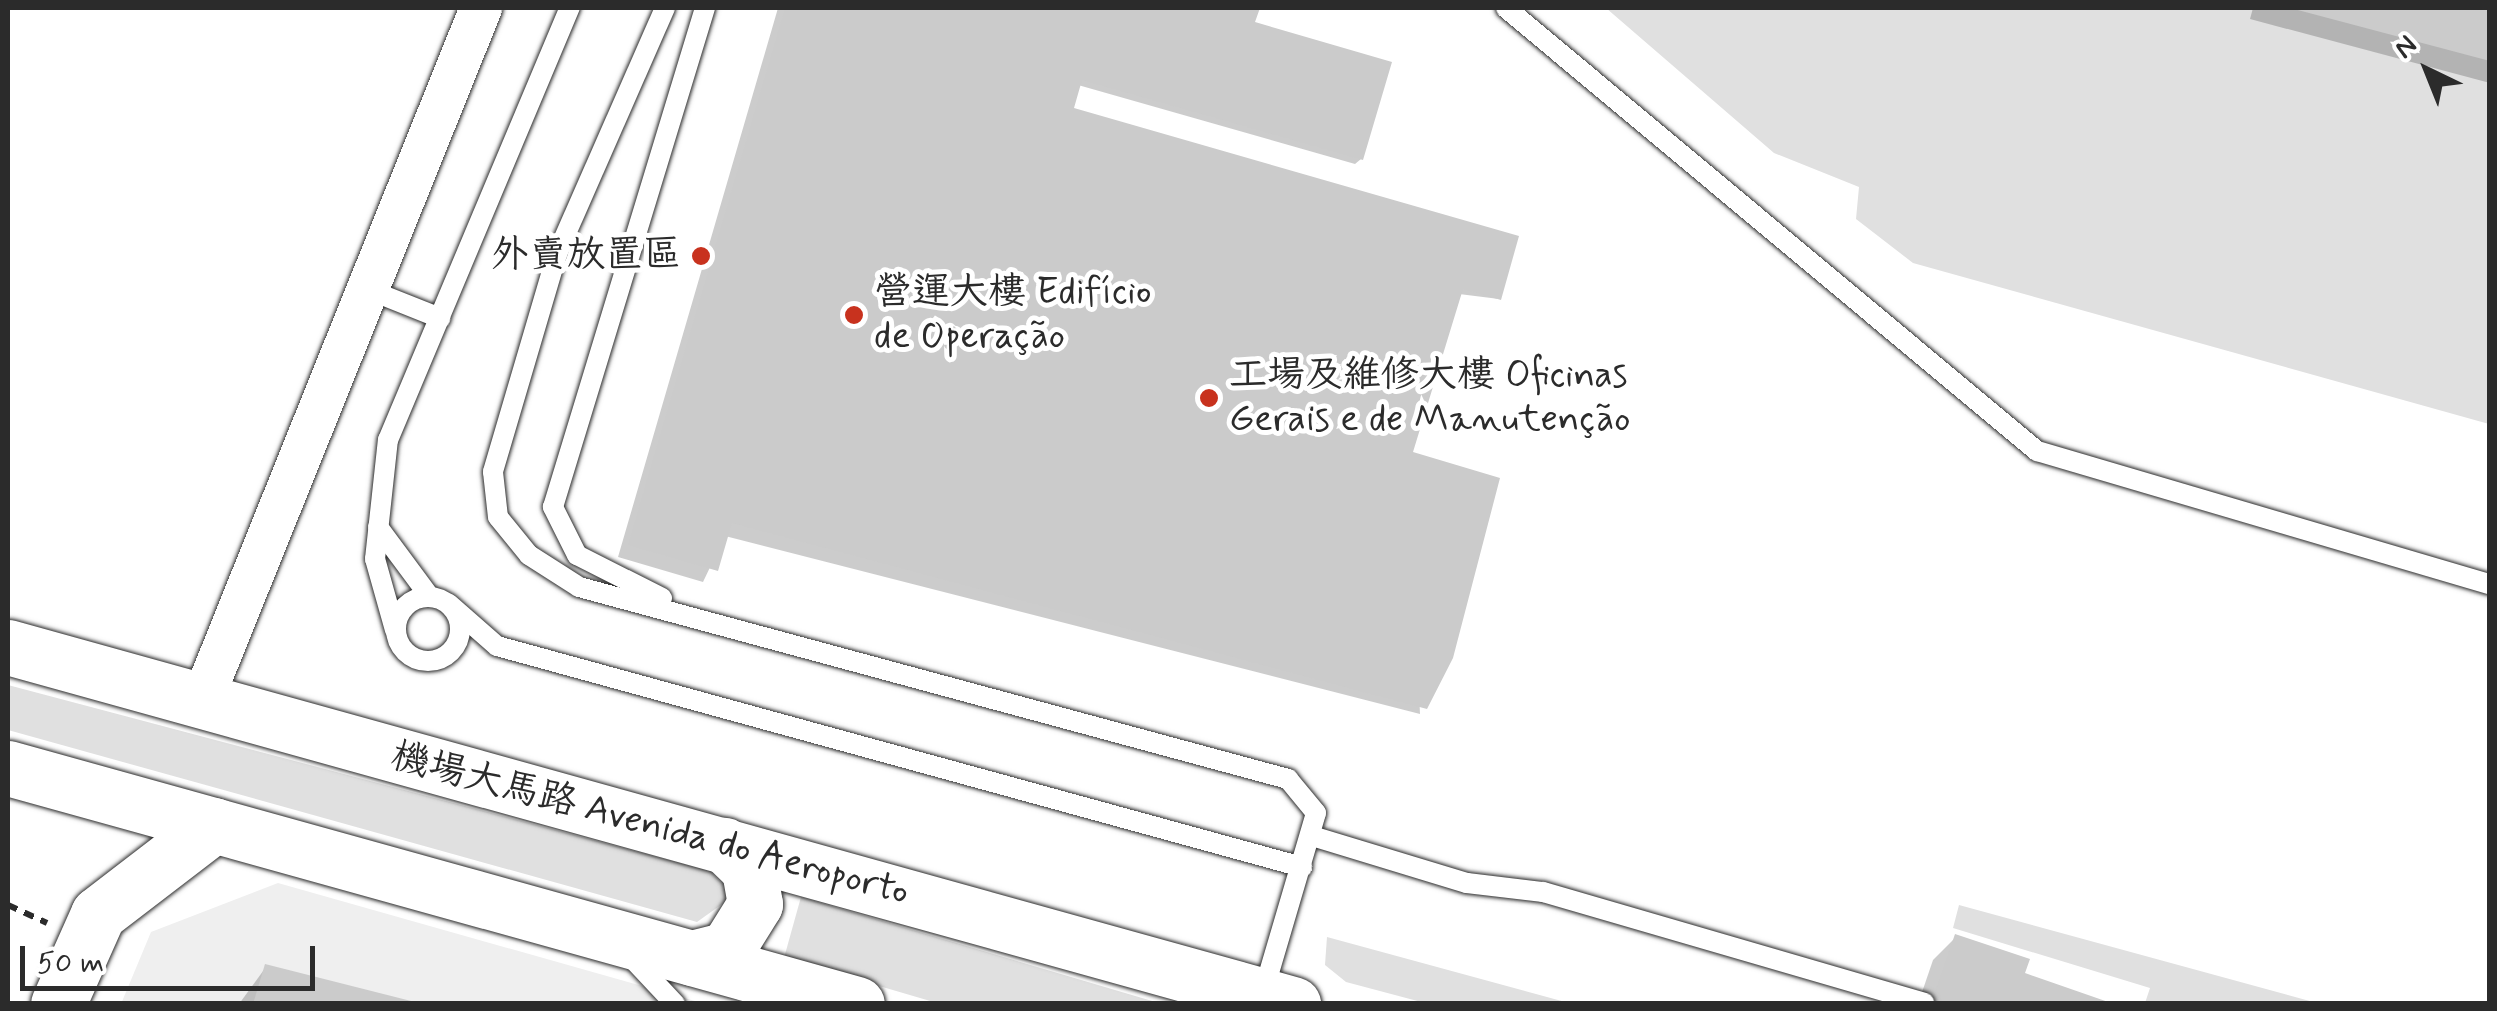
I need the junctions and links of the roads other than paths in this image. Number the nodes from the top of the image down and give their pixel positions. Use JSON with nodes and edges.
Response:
{"nodes":[{"id":1,"x":481,"y":8,"type":"edge"},
{"id":2,"x":570,"y":8,"type":"edge"},
{"id":3,"x":665,"y":8,"type":"edge"},
{"id":4,"x":705,"y":8,"type":"edge"},
{"id":5,"x":1506,"y":8,"type":"edge"},
{"id":6,"x":368,"y":288,"type":"junction"},
{"id":7,"x":440,"y":318,"type":"junction"},
{"id":8,"x":375,"y":520,"type":"junction"},
{"id":9,"x":2490,"y":584,"type":"edge"},
{"id":10,"x":439,"y":600,"type":"junction"},
{"id":11,"x":696,"y":613,"type":"junction"},
{"id":12,"x":395,"y":630,"type":"junction"},
{"id":13,"x":497,"y":646,"type":"junction"},
{"id":14,"x":8,"y":647,"type":"edge"},
{"id":15,"x":444,"y":658,"type":"junction"},
{"id":16,"x":202,"y":701,"type":"junction"},
{"id":17,"x":8,"y":768,"type":"edge"},
{"id":18,"x":214,"y":825,"type":"junction"},
{"id":19,"x":1312,"y":836,"type":"junction"},
{"id":20,"x":724,"y":846,"type":"junction"},
{"id":21,"x":1302,"y":867,"type":"junction"},
{"id":22,"x":684,"y":981,"type":"edge"},
{"id":23,"x":1278,"y":999,"type":"edge"},
{"id":24,"x":1924,"y":1003,"type":"edge"},
{"id":25,"x":58,"y":1004,"type":"edge"},
{"id":26,"x":857,"y":1004,"type":"edge"}],
"edges":[{"from":1,"to":6,"type":"street"},
{"from":2,"to":7,"type":"lane"},
{"from":3,"to":11,"type":"lane"},
{"from":4,"to":11,"type":"lane"},
{"from":5,"to":9,"type":"lane"},
{"from":6,"to":7,"type":"lane"},
{"from":6,"to":16,"type":"street"},
{"from":7,"to":8,"type":"lane"},
{"from":8,"to":10,"type":"lane"},
{"from":8,"to":12,"type":"lane"},
{"from":10,"to":12,"type":"lane"},
{"from":10,"to":13,"type":"lane"},
{"from":10,"to":15,"type":"lane"},
{"from":11,"to":19,"type":"lane"},
{"from":12,"to":15,"type":"lane"},
{"from":13,"to":15,"type":"lane"},
{"from":13,"to":21,"type":"lane"},
{"from":14,"to":16,"type":"main road","name":"機場大馬路 Avenida do Aeroporto"},
{"from":16,"to":20,"type":"main road","name":"機場大馬路 Avenida do Aeroporto"},
{"from":17,"to":18,"type":"main road"},
{"from":18,"to":22,"type":"main road"},
{"from":18,"to":25,"type":"main road"},
{"from":19,"to":21,"type":"lane"},
{"from":19,"to":24,"type":"lane"},
{"from":20,"to":22,"type":"main road"},
{"from":20,"to":23,"type":"main road","name":"機場大馬路 Avenida do Aeroporto"},
{"from":21,"to":23,"type":"lane"},
{"from":22,"to":26,"type":"main road"}]}
